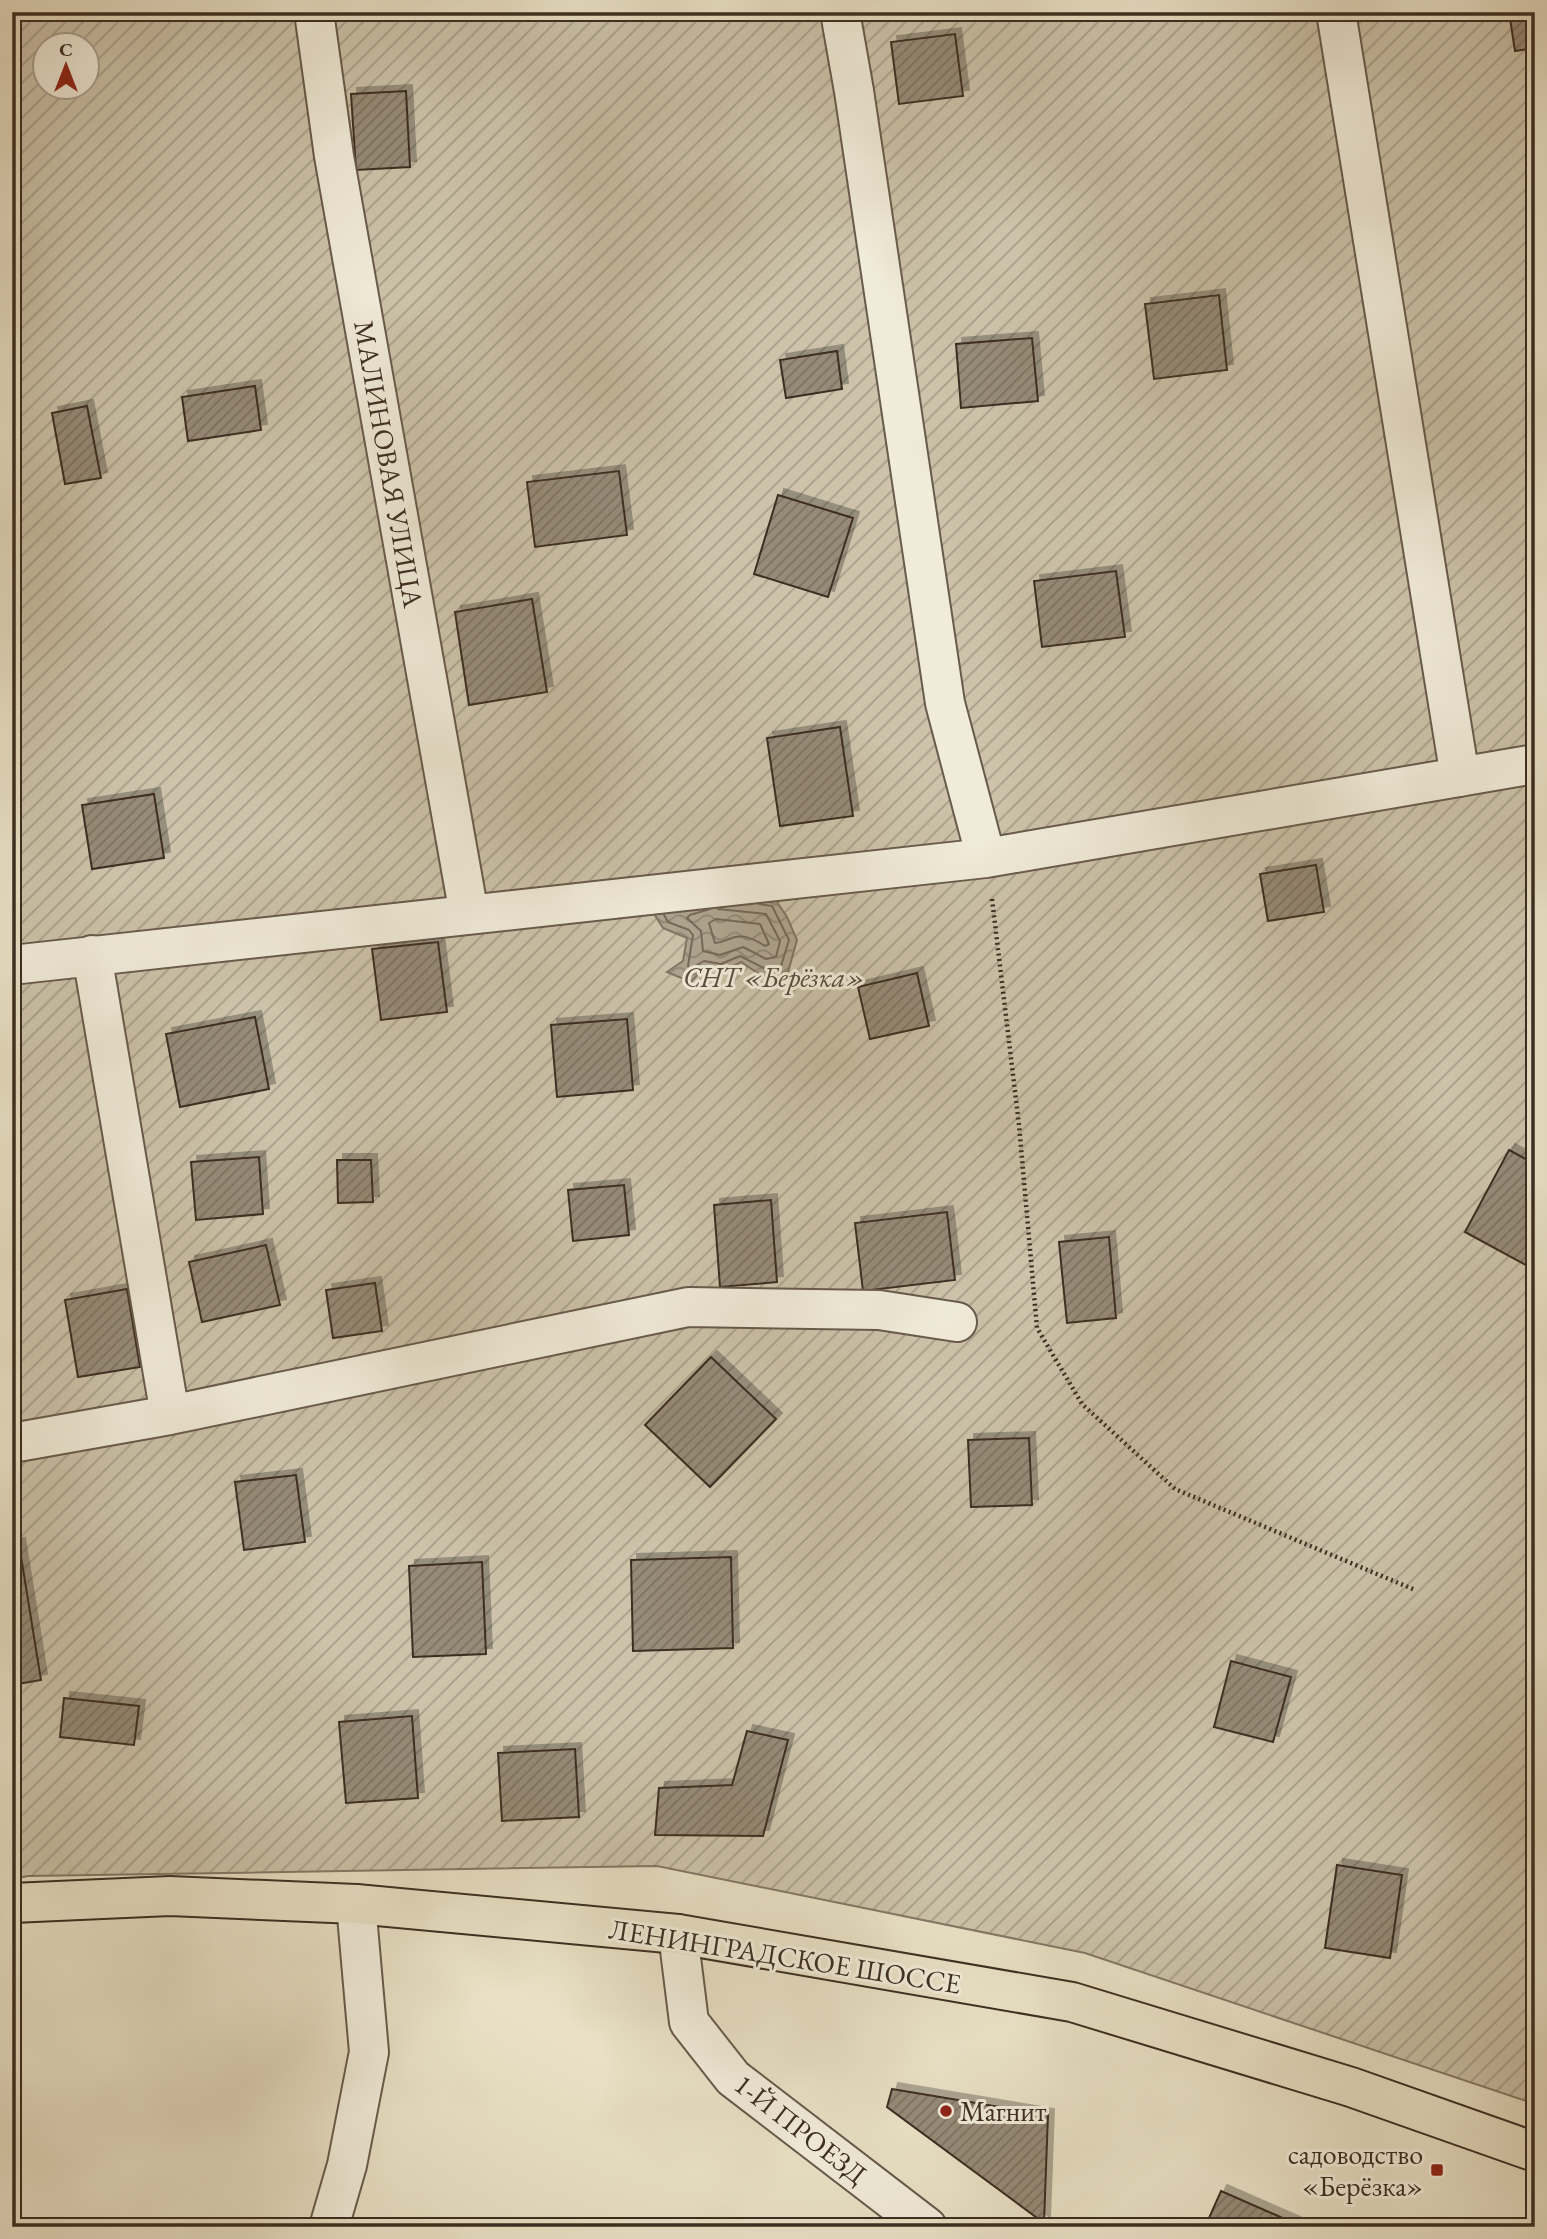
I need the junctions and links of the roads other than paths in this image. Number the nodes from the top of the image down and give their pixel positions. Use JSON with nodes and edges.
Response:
{"nodes":[{"id":1,"x":314,"y":12,"type":"edge"},
{"id":2,"x":839,"y":12,"type":"edge"},
{"id":3,"x":1336,"y":12,"type":"edge"},
{"id":4,"x":1535,"y":764,"type":"edge"},
{"id":5,"x":1460,"y":777,"type":"junction"},
{"id":6,"x":986,"y":858,"type":"junction"},
{"id":7,"x":469,"y":915,"type":"junction"},
{"id":8,"x":92,"y":955,"type":"junction"},
{"id":9,"x":12,"y":965,"type":"edge"},
{"id":10,"x":957,"y":1322,"type":"dead end"},
{"id":11,"x":170,"y":1415,"type":"junction"},
{"id":12,"x":12,"y":1443,"type":"edge"},
{"id":13,"x":12,"y":1903,"type":"edge"},
{"id":14,"x":356,"y":1904,"type":"junction"},
{"id":15,"x":678,"y":1934,"type":"junction"},
{"id":16,"x":1535,"y":2152,"type":"edge"},
{"id":17,"x":329,"y":2227,"type":"edge"},
{"id":18,"x":927,"y":2227,"type":"edge"}],
"edges":[{"from":1,"to":7,"type":"street","name":"МАЛИНОВАЯ УЛИЦА"},
{"from":2,"to":6,"type":"street"},
{"from":3,"to":5,"type":"street"},
{"from":4,"to":5,"type":"street"},
{"from":5,"to":6,"type":"street"},
{"from":6,"to":7,"type":"street"},
{"from":7,"to":8,"type":"street"},
{"from":8,"to":9,"type":"street"},
{"from":8,"to":11,"type":"street"},
{"from":10,"to":11,"type":"street"},
{"from":11,"to":12,"type":"street"},
{"from":13,"to":14,"type":"main road","name":"ЛЕНИНГРАДСКОЕ ШОССЕ"},
{"from":14,"to":15,"type":"main road","name":"ЛЕНИНГРАДСКОЕ ШОССЕ"},
{"from":14,"to":17,"type":"street"},
{"from":15,"to":16,"type":"main road","name":"ЛЕНИНГРАДСКОЕ ШОССЕ"},
{"from":15,"to":18,"type":"street","name":"1-Й ПРОЕЗД"}]}
